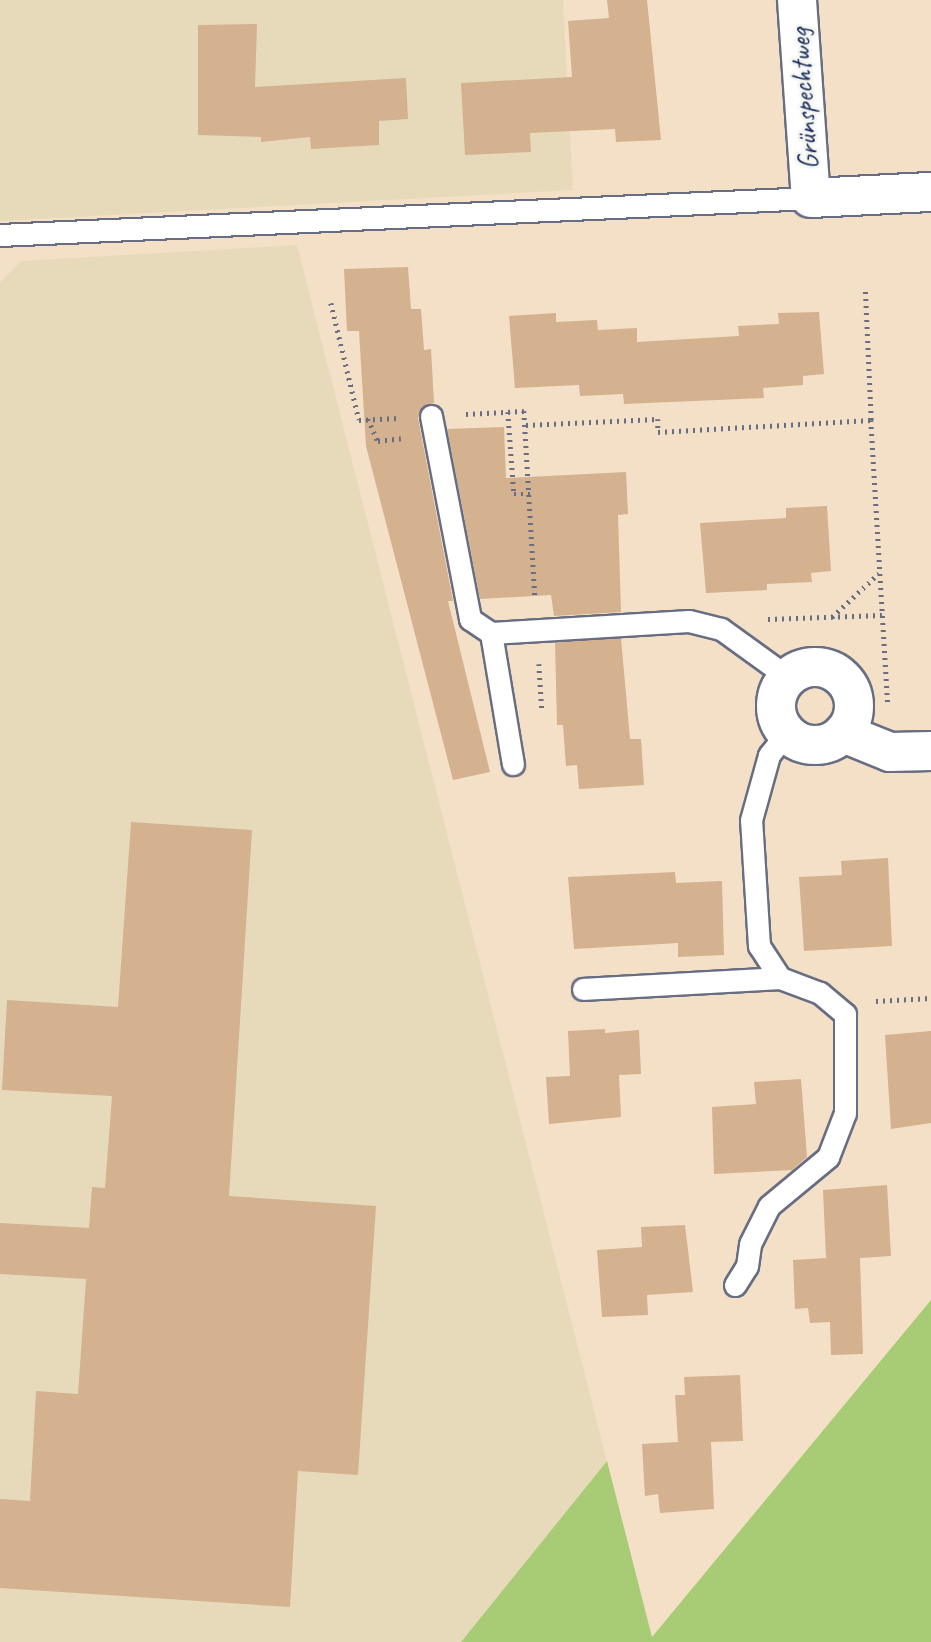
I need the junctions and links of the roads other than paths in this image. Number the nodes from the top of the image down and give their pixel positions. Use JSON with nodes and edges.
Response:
{"nodes":[{"id":1,"x":797,"y":0,"type":"edge"},
{"id":2,"x":931,"y":192,"type":"edge"},
{"id":3,"x":811,"y":198,"type":"junction"},
{"id":4,"x":0,"y":235,"type":"edge"},
{"id":5,"x":431,"y":416,"type":"dead end"},
{"id":6,"x":491,"y":634,"type":"junction"},
{"id":7,"x":789,"y":678,"type":"junction"},
{"id":8,"x":787,"y":733,"type":"junction"},
{"id":9,"x":844,"y":733,"type":"junction"},
{"id":10,"x":931,"y":751,"type":"edge"},
{"id":11,"x":513,"y":764,"type":"dead end"},
{"id":12,"x":780,"y":978,"type":"junction"},
{"id":13,"x":583,"y":989,"type":"dead end"},
{"id":14,"x":735,"y":1285,"type":"dead end"}],
"edges":[{"from":1,"to":3,"type":"street","name":"Grünspechtweg"},
{"from":2,"to":3,"type":"street"},
{"from":3,"to":4,"type":"lane"},
{"from":5,"to":6,"type":"lane"},
{"from":6,"to":7,"type":"lane"},
{"from":6,"to":11,"type":"lane"},
{"from":7,"to":8,"type":"street"},
{"from":7,"to":9,"type":"street"},
{"from":8,"to":9,"type":"street"},
{"from":8,"to":12,"type":"lane"},
{"from":9,"to":10,"type":"street"},
{"from":12,"to":13,"type":"lane"},
{"from":12,"to":14,"type":"lane"}]}
